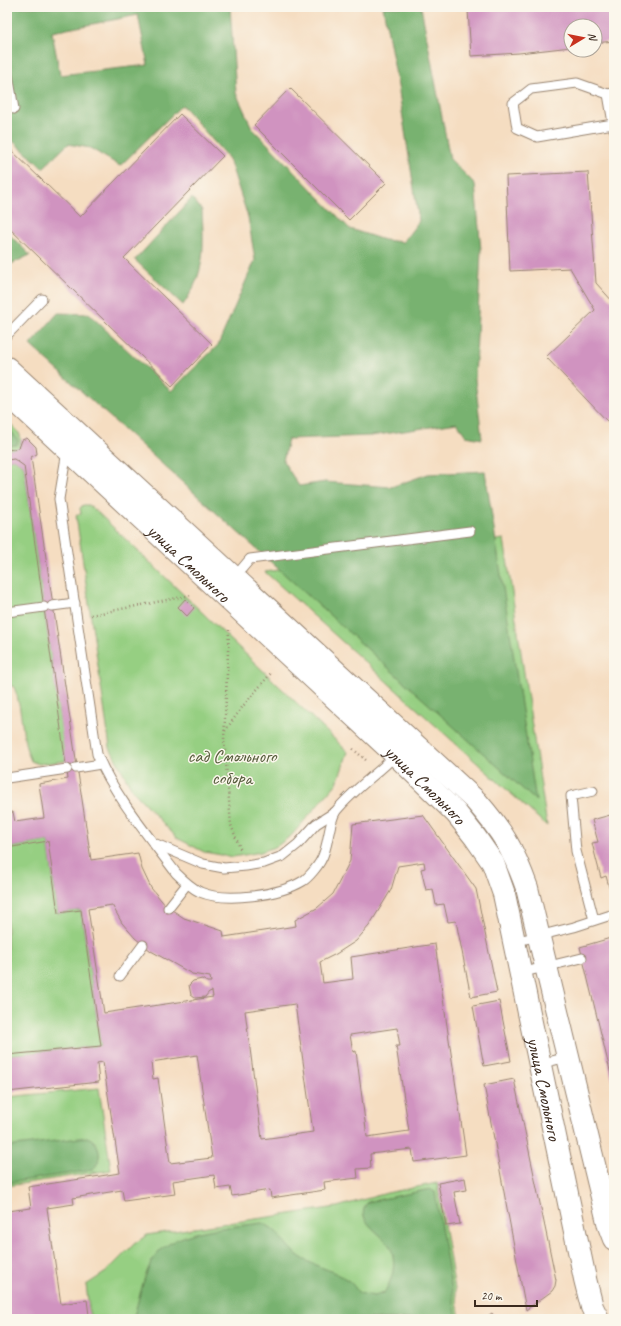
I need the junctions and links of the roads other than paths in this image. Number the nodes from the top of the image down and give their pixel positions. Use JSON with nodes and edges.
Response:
{"nodes":[{"id":1,"x":7,"y":69,"type":"edge"},
{"id":2,"x":611,"y":93,"type":"edge"},
{"id":3,"x":14,"y":109,"type":"dead end"},
{"id":4,"x":614,"y":127,"type":"edge"},
{"id":5,"x":42,"y":299,"type":"dead end"},
{"id":6,"x":7,"y":335,"type":"edge"},
{"id":7,"x":7,"y":368,"type":"edge"},
{"id":8,"x":7,"y":393,"type":"edge"},
{"id":9,"x":67,"y":448,"type":"junction"},
{"id":10,"x":470,"y":531,"type":"dead end"},
{"id":11,"x":227,"y":585,"type":"junction"},
{"id":12,"x":75,"y":603,"type":"junction"},
{"id":13,"x":7,"y":612,"type":"edge"},
{"id":14,"x":403,"y":748,"type":"junction"},
{"id":15,"x":101,"y":764,"type":"junction"},
{"id":16,"x":7,"y":778,"type":"edge"},
{"id":17,"x":593,"y":791,"type":"dead end"},
{"id":18,"x":335,"y":812,"type":"junction"},
{"id":19,"x":154,"y":843,"type":"junction"},
{"id":20,"x":187,"y":884,"type":"junction"},
{"id":21,"x":168,"y":908,"type":"dead end"},
{"id":22,"x":614,"y":914,"type":"edge"},
{"id":23,"x":594,"y":920,"type":"junction"},
{"id":24,"x":539,"y":936,"type":"junction"},
{"id":25,"x":514,"y":942,"type":"junction"},
{"id":26,"x":143,"y":945,"type":"dead end"},
{"id":27,"x":582,"y":958,"type":"dead end"},
{"id":28,"x":546,"y":967,"type":"junction"},
{"id":29,"x":520,"y":973,"type":"junction"},
{"id":30,"x":120,"y":976,"type":"dead end"},
{"id":31,"x":568,"y":1057,"type":"junction"},
{"id":32,"x":540,"y":1064,"type":"junction"},
{"id":33,"x":614,"y":1239,"type":"edge"},
{"id":34,"x":598,"y":1319,"type":"edge"}],
"edges":[{"from":1,"to":3,"type":"lane"},
{"from":2,"to":4,"type":"lane"},
{"from":2,"to":4,"type":"lane"},
{"from":5,"to":6,"type":"lane"},
{"from":7,"to":11,"type":"street","name":"улица Смольного"},
{"from":8,"to":9,"type":"street","name":"улица Смольного"},
{"from":9,"to":11,"type":"street","name":"улица Смольного"},
{"from":9,"to":12,"type":"lane"},
{"from":10,"to":11,"type":"lane"},
{"from":11,"to":14,"type":"street","name":"улица Смольного"},
{"from":12,"to":13,"type":"lane"},
{"from":12,"to":15,"type":"lane"},
{"from":14,"to":18,"type":"lane"},
{"from":14,"to":24,"type":"street","name":"улица Смольного"},
{"from":14,"to":25,"type":"street","name":"улица Смольного"},
{"from":15,"to":16,"type":"lane"},
{"from":15,"to":19,"type":"lane"},
{"from":17,"to":23,"type":"lane"},
{"from":18,"to":19,"type":"lane"},
{"from":18,"to":20,"type":"lane"},
{"from":19,"to":20,"type":"lane"},
{"from":20,"to":21,"type":"lane"},
{"from":22,"to":23,"type":"lane"},
{"from":23,"to":24,"type":"lane"},
{"from":24,"to":25,"type":"lane"},
{"from":24,"to":28,"type":"street","name":"улица Смольного"},
{"from":25,"to":29,"type":"street","name":"улица Смольного"},
{"from":26,"to":30,"type":"lane"},
{"from":27,"to":28,"type":"lane"},
{"from":28,"to":29,"type":"lane"},
{"from":28,"to":31,"type":"street","name":"улица Смольного"},
{"from":29,"to":32,"type":"street","name":"улица Смольного"},
{"from":31,"to":32,"type":"lane"},
{"from":31,"to":33,"type":"street","name":"улица Смольного"},
{"from":32,"to":34,"type":"street","name":"улица Смольного"}]}
